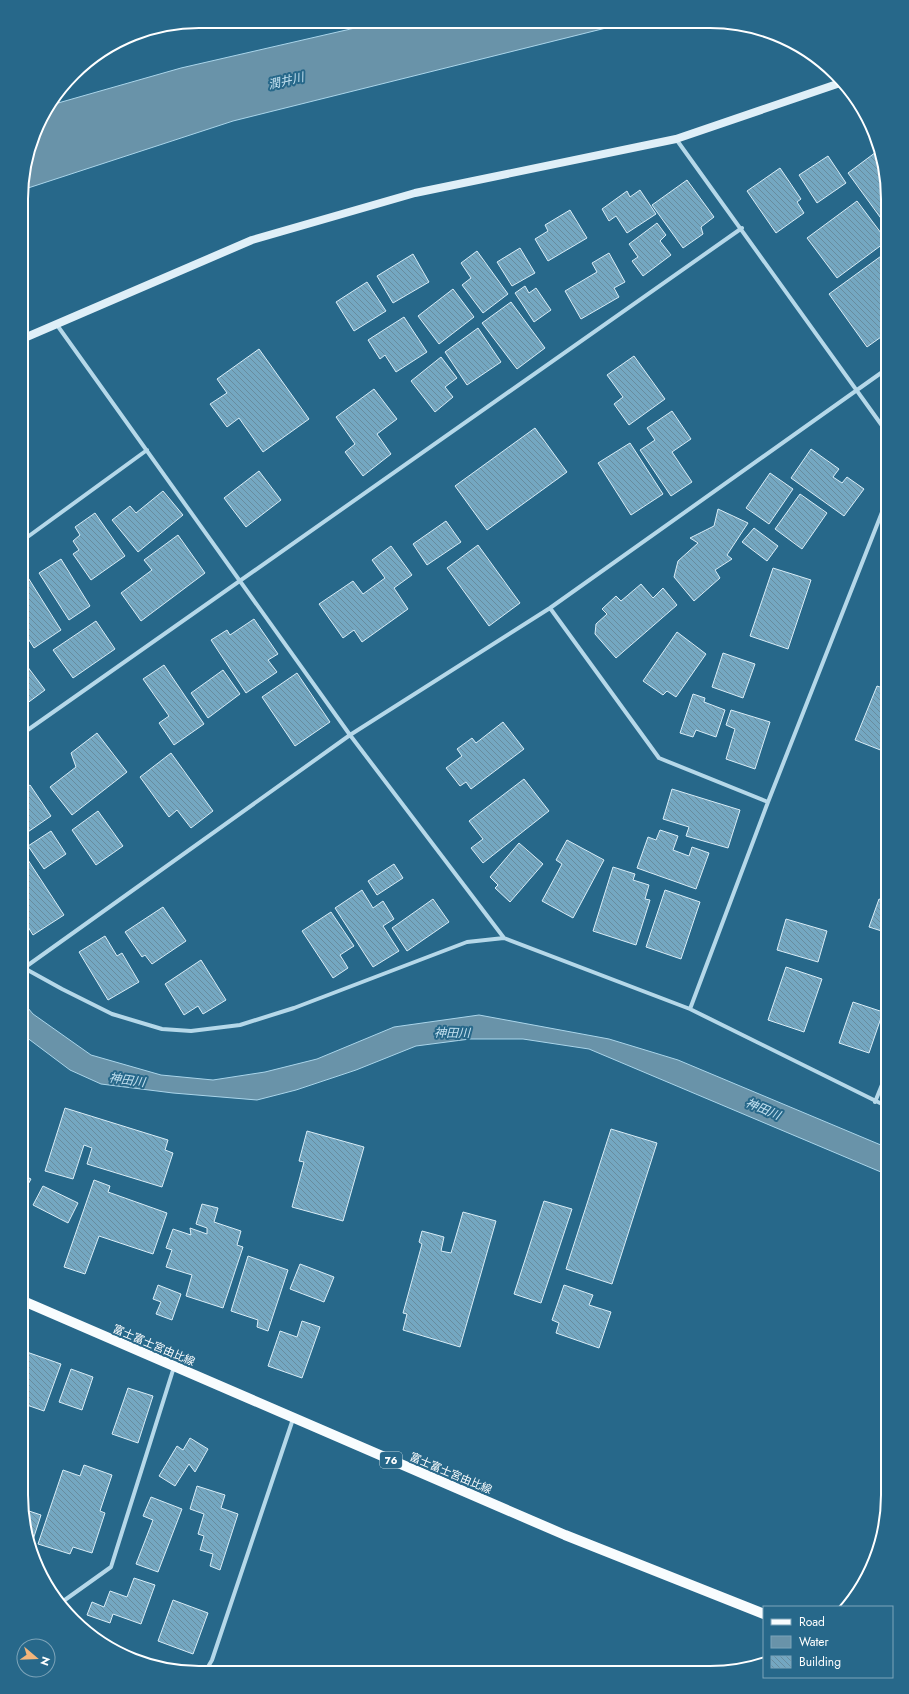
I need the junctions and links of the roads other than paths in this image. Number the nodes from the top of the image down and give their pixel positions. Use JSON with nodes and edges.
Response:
{"nodes":[{"id":1,"x":837,"y":84,"type":"edge"},
{"id":2,"x":676,"y":139,"type":"junction"},
{"id":3,"x":742,"y":228,"type":"junction"},
{"id":4,"x":57,"y":325,"type":"junction"},
{"id":5,"x":28,"y":337,"type":"edge"},
{"id":6,"x":881,"y":373,"type":"edge"},
{"id":7,"x":856,"y":389,"type":"junction"},
{"id":8,"x":881,"y":424,"type":"edge"},
{"id":9,"x":147,"y":450,"type":"junction"},
{"id":10,"x":881,"y":515,"type":"edge"},
{"id":11,"x":28,"y":537,"type":"edge"},
{"id":12,"x":240,"y":581,"type":"junction"},
{"id":13,"x":550,"y":608,"type":"junction"},
{"id":14,"x":28,"y":730,"type":"edge"},
{"id":15,"x":350,"y":735,"type":"junction"},
{"id":16,"x":768,"y":802,"type":"junction"},
{"id":17,"x":504,"y":938,"type":"junction"},
{"id":18,"x":28,"y":962,"type":"edge"},
{"id":19,"x":28,"y":969,"type":"edge"},
{"id":20,"x":690,"y":1009,"type":"junction"},
{"id":21,"x":881,"y":1087,"type":"edge"},
{"id":22,"x":875,"y":1102,"type":"junction"},
{"id":23,"x":881,"y":1104,"type":"edge"},
{"id":24,"x":28,"y":1303,"type":"edge"},
{"id":25,"x":174,"y":1367,"type":"junction"},
{"id":26,"x":293,"y":1418,"type":"junction"},
{"id":27,"x":64,"y":1600,"type":"edge"},
{"id":28,"x":763,"y":1614,"type":"edge"},
{"id":29,"x":209,"y":1666,"type":"edge"}],
"edges":[{"from":1,"to":2,"type":"street"},
{"from":2,"to":3,"type":"street"},
{"from":2,"to":4,"type":"street"},
{"from":3,"to":7,"type":"street"},
{"from":3,"to":12,"type":"street"},
{"from":4,"to":5,"type":"street"},
{"from":4,"to":9,"type":"street"},
{"from":6,"to":7,"type":"street"},
{"from":7,"to":8,"type":"street"},
{"from":7,"to":13,"type":"street"},
{"from":9,"to":11,"type":"street"},
{"from":9,"to":12,"type":"street"},
{"from":10,"to":16,"type":"street"},
{"from":12,"to":14,"type":"street"},
{"from":12,"to":15,"type":"street"},
{"from":13,"to":15,"type":"street"},
{"from":13,"to":16,"type":"street"},
{"from":15,"to":17,"type":"street"},
{"from":15,"to":18,"type":"street"},
{"from":16,"to":20,"type":"street"},
{"from":17,"to":19,"type":"street"},
{"from":17,"to":20,"type":"street"},
{"from":20,"to":22,"type":"street"},
{"from":21,"to":22,"type":"street"},
{"from":22,"to":23,"type":"street"},
{"from":24,"to":25,"type":"main road","name":"富士富士宮由比線","number":"76"},
{"from":25,"to":26,"type":"main road","name":"富士富士宮由比線","number":"76"},
{"from":25,"to":27,"type":"street"},
{"from":26,"to":28,"type":"main road","name":"富士富士宮由比線","number":"76"},
{"from":26,"to":29,"type":"street"}]}
